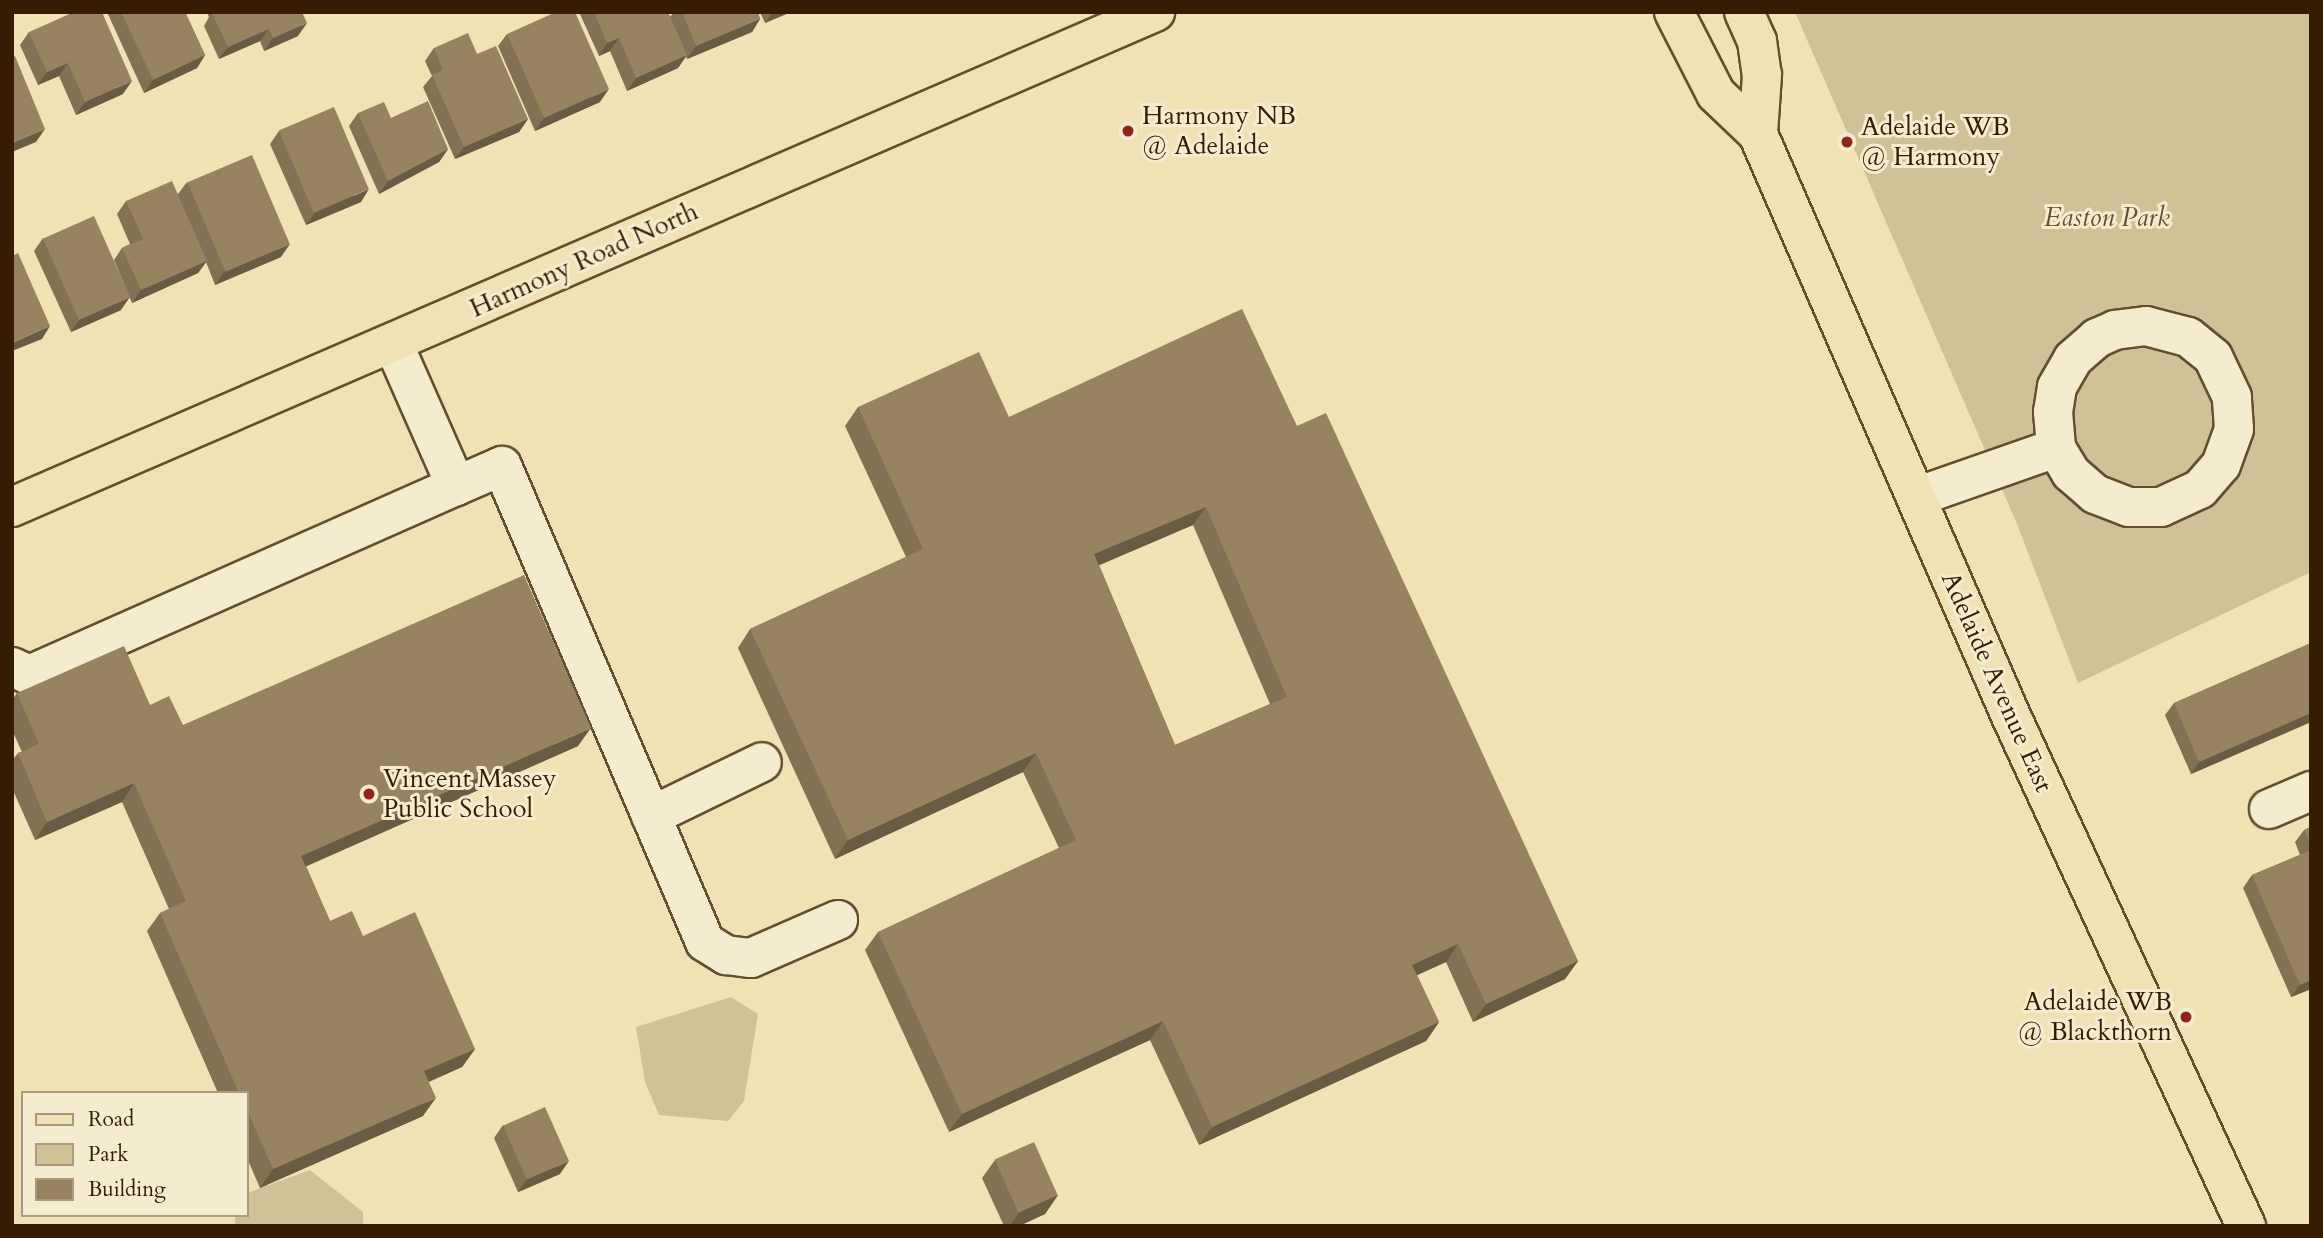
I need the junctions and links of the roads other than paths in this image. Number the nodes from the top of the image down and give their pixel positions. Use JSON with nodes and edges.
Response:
{"nodes":[{"id":1,"x":1155,"y":12,"type":"edge"},
{"id":2,"x":1674,"y":12,"type":"edge"},
{"id":3,"x":1744,"y":12,"type":"edge"},
{"id":4,"x":1758,"y":134,"type":"junction"},
{"id":5,"x":393,"y":342,"type":"junction"},
{"id":6,"x":2056,"y":447,"type":"junction"},
{"id":7,"x":456,"y":486,"type":"junction"},
{"id":8,"x":1916,"y":497,"type":"junction"},
{"id":9,"x":12,"y":507,"type":"edge"},
{"id":10,"x":12,"y":667,"type":"edge"},
{"id":11,"x":762,"y":762,"type":"dead end"},
{"id":12,"x":2311,"y":791,"type":"edge"},
{"id":13,"x":2269,"y":809,"type":"dead end"},
{"id":14,"x":651,"y":816,"type":"junction"},
{"id":15,"x":838,"y":920,"type":"dead end"},
{"id":16,"x":2246,"y":1226,"type":"edge"}],
"edges":[{"from":1,"to":5,"type":"main road","name":"Harmony Road North"},
{"from":2,"to":4,"type":"main road","name":"Adelaide Avenue East"},
{"from":3,"to":4,"type":"main road","name":"Adelaide Avenue East"},
{"from":4,"to":8,"type":"main road","name":"Adelaide Avenue East"},
{"from":5,"to":7,"type":"lane"},
{"from":5,"to":9,"type":"main road","name":"Harmony Road North"},
{"from":6,"to":6,"type":"lane"},
{"from":6,"to":8,"type":"lane"},
{"from":7,"to":10,"type":"lane"},
{"from":7,"to":14,"type":"lane"},
{"from":8,"to":16,"type":"main road","name":"Adelaide Avenue East"},
{"from":11,"to":14,"type":"lane"},
{"from":12,"to":13,"type":"lane"},
{"from":14,"to":15,"type":"lane"}]}
